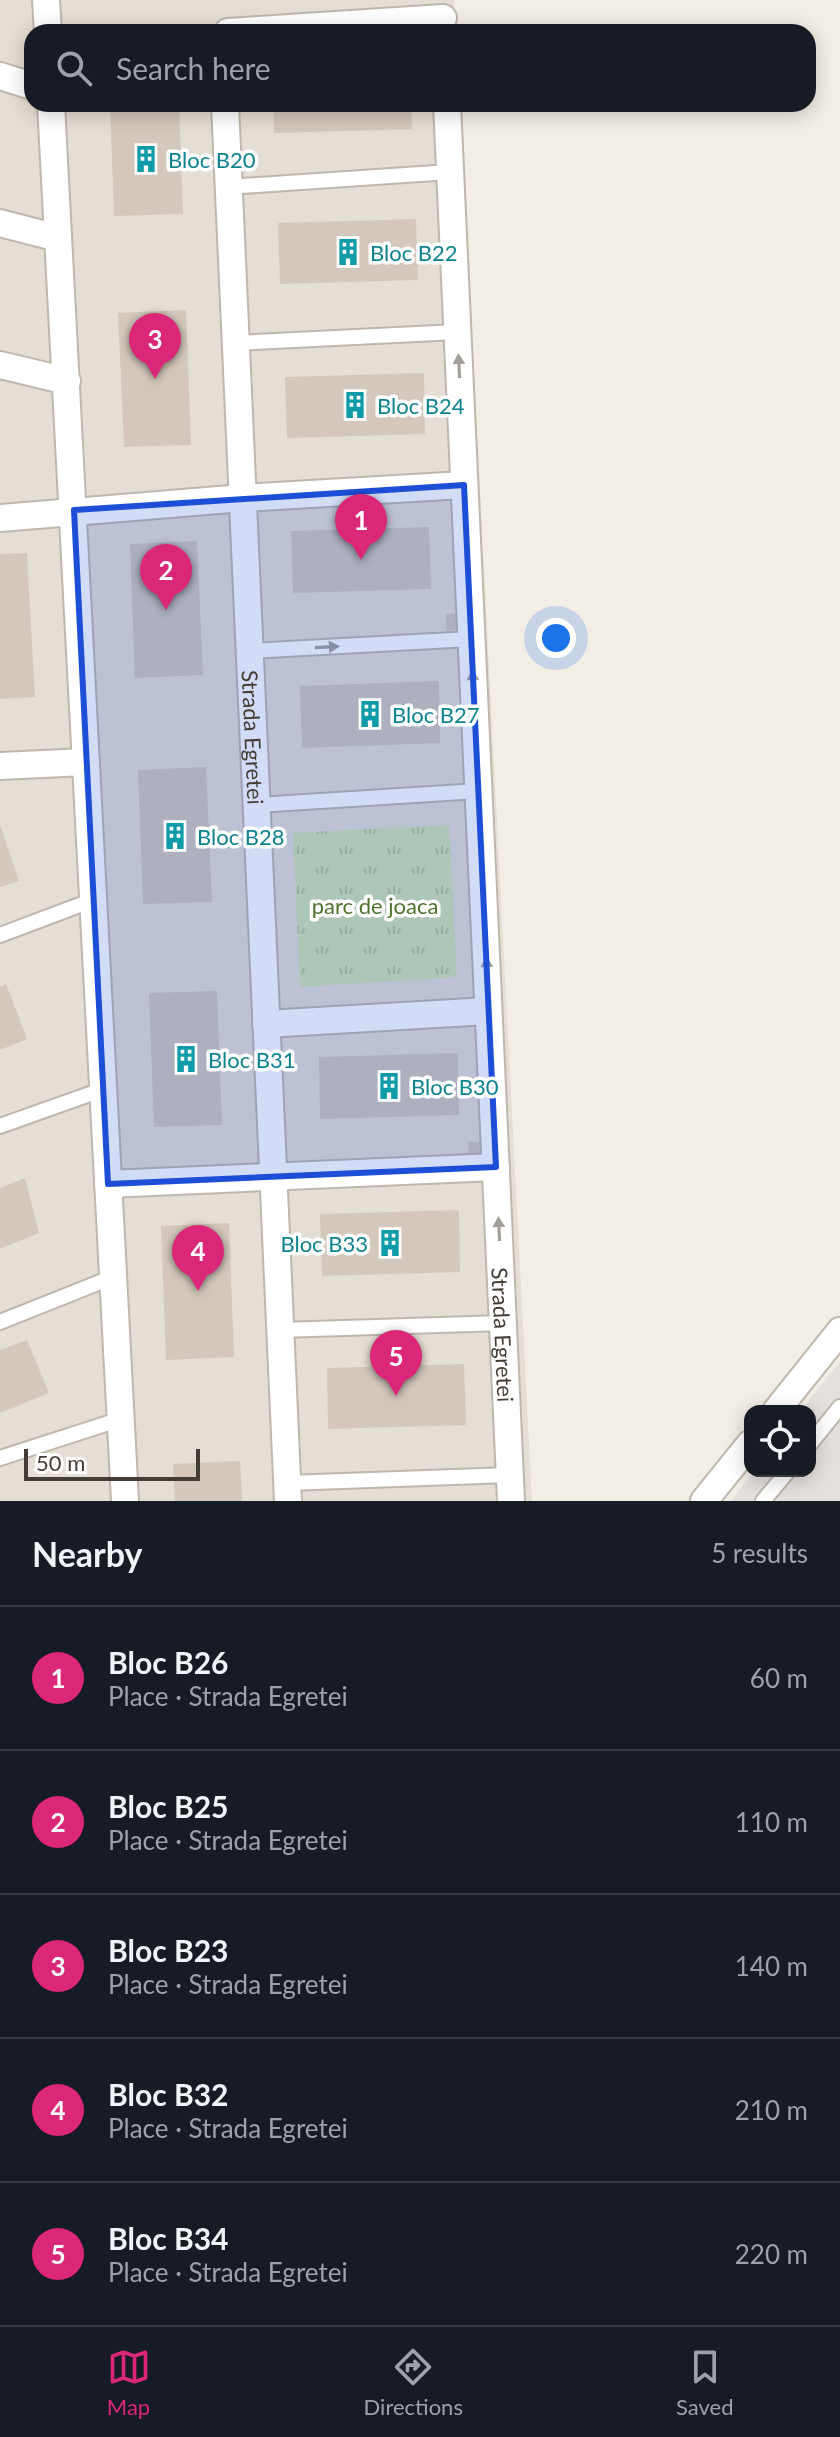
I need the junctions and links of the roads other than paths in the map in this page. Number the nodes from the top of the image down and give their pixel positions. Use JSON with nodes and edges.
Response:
{"nodes":[{"id":1,"x":46,"y":0,"type":"edge"},
{"id":2,"x":443,"y":17,"type":"edge"},
{"id":3,"x":48,"y":24,"type":"edge"},
{"id":4,"x":343,"y":24,"type":"edge"},
{"id":5,"x":0,"y":76,"type":"edge"},
{"id":6,"x":24,"y":84,"type":"edge"},
{"id":7,"x":51,"y":112,"type":"edge"},
{"id":8,"x":225,"y":112,"type":"edge"},
{"id":9,"x":447,"y":112,"type":"edge"},
{"id":10,"x":450,"y":172,"type":"junction"},
{"id":11,"x":228,"y":187,"type":"junction"},
{"id":12,"x":0,"y":223,"type":"edge"},
{"id":13,"x":58,"y":238,"type":"junction"},
{"id":14,"x":457,"y":332,"type":"junction"},
{"id":15,"x":235,"y":343,"type":"junction"},
{"id":16,"x":0,"y":365,"type":"edge"},
{"id":17,"x":67,"y":381,"type":"junction"},
{"id":18,"x":464,"y":485,"type":"junction"},
{"id":19,"x":243,"y":498,"type":"junction"},
{"id":20,"x":74,"y":510,"type":"junction"},
{"id":21,"x":0,"y":518,"type":"edge"},
{"id":22,"x":471,"y":639,"type":"junction"},
{"id":23,"x":250,"y":651,"type":"junction"},
{"id":24,"x":86,"y":762,"type":"junction"},
{"id":25,"x":0,"y":766,"type":"edge"},
{"id":26,"x":478,"y":791,"type":"junction"},
{"id":27,"x":257,"y":805,"type":"junction"},
{"id":28,"x":93,"y":900,"type":"junction"},
{"id":29,"x":0,"y":935,"type":"edge"},
{"id":30,"x":488,"y":1011,"type":"junction"},
{"id":31,"x":266,"y":1024,"type":"junction"},
{"id":32,"x":104,"y":1089,"type":"junction"},
{"id":33,"x":0,"y":1126,"type":"edge"},
{"id":34,"x":496,"y":1167,"type":"junction"},
{"id":35,"x":273,"y":1177,"type":"junction"},
{"id":36,"x":108,"y":1184,"type":"junction"},
{"id":37,"x":113,"y":1277,"type":"junction"},
{"id":38,"x":0,"y":1322,"type":"edge"},
{"id":39,"x":503,"y":1323,"type":"junction"},
{"id":40,"x":280,"y":1330,"type":"junction"},
{"id":41,"x":840,"y":1331,"type":"edge"},
{"id":42,"x":781,"y":1405,"type":"edge"},
{"id":43,"x":840,"y":1407,"type":"edge"},
{"id":44,"x":121,"y":1419,"type":"junction"},
{"id":45,"x":816,"y":1437,"type":"edge"},
{"id":46,"x":744,"y":1451,"type":"edge"},
{"id":47,"x":0,"y":1458,"type":"edge"},
{"id":48,"x":783,"y":1477,"type":"edge"},
{"id":49,"x":510,"y":1488,"type":"edge"},
{"id":50,"x":287,"y":1492,"type":"edge"},
{"id":51,"x":125,"y":1501,"type":"edge"},
{"id":52,"x":704,"y":1501,"type":"edge"},
{"id":53,"x":763,"y":1501,"type":"edge"}],
"edges":[{"from":1,"to":3,"type":"street"},
{"from":2,"to":4,"type":"street"},
{"from":5,"to":6,"type":"street"},
{"from":7,"to":13,"type":"street"},
{"from":8,"to":11,"type":"street","name":"Strada Egretei"},
{"from":9,"to":10,"type":"street","name":"Strada Egretei"},
{"from":10,"to":11,"type":"lane"},
{"from":10,"to":14,"type":"street","name":"Strada Egretei"},
{"from":11,"to":15,"type":"street","name":"Strada Egretei"},
{"from":12,"to":13,"type":"street"},
{"from":13,"to":17,"type":"street"},
{"from":14,"to":15,"type":"lane"},
{"from":18,"to":14,"type":"street","name":"Strada Egretei","one_way":true},
{"from":15,"to":19,"type":"street","name":"Strada Egretei"},
{"from":16,"to":17,"type":"street"},
{"from":17,"to":20,"type":"street"},
{"from":18,"to":19,"type":"street"},
{"from":18,"to":22,"type":"street","name":"Strada Egretei"},
{"from":19,"to":20,"type":"street"},
{"from":19,"to":23,"type":"street","name":"Strada Egretei"},
{"from":20,"to":21,"type":"street"},
{"from":20,"to":24,"type":"street"},
{"from":23,"to":22,"type":"lane","one_way":true},
{"from":26,"to":22,"type":"street","name":"Strada Egretei","one_way":true},
{"from":23,"to":27,"type":"street","name":"Strada Egretei"},
{"from":24,"to":25,"type":"street"},
{"from":24,"to":28,"type":"street"},
{"from":26,"to":27,"type":"lane"},
{"from":30,"to":26,"type":"street","name":"Strada Egretei","one_way":true},
{"from":27,"to":31,"type":"street","name":"Strada Egretei"},
{"from":28,"to":29,"type":"lane"},
{"from":28,"to":32,"type":"street"},
{"from":30,"to":31,"type":"street"},
{"from":30,"to":34,"type":"street","name":"Strada Egretei"},
{"from":31,"to":35,"type":"street","name":"Strada Egretei"},
{"from":32,"to":33,"type":"lane"},
{"from":32,"to":36,"type":"street"},
{"from":34,"to":35,"type":"street"},
{"from":39,"to":34,"type":"street","name":"Strada Egretei","one_way":true},
{"from":35,"to":36,"type":"street"},
{"from":35,"to":40,"type":"street","name":"Strada Egretei"},
{"from":36,"to":37,"type":"street"},
{"from":37,"to":38,"type":"lane"},
{"from":37,"to":44,"type":"street"},
{"from":39,"to":40,"type":"lane"},
{"from":39,"to":49,"type":"street","name":"Strada Egretei"},
{"from":40,"to":50,"type":"street","name":"Strada Egretei"},
{"from":41,"to":42,"type":"street"},
{"from":43,"to":45,"type":"lane"},
{"from":44,"to":47,"type":"lane"},
{"from":44,"to":51,"type":"street"},
{"from":46,"to":52,"type":"street"},
{"from":48,"to":53,"type":"lane"},
{"from":49,"to":50,"type":"lane"}]}
